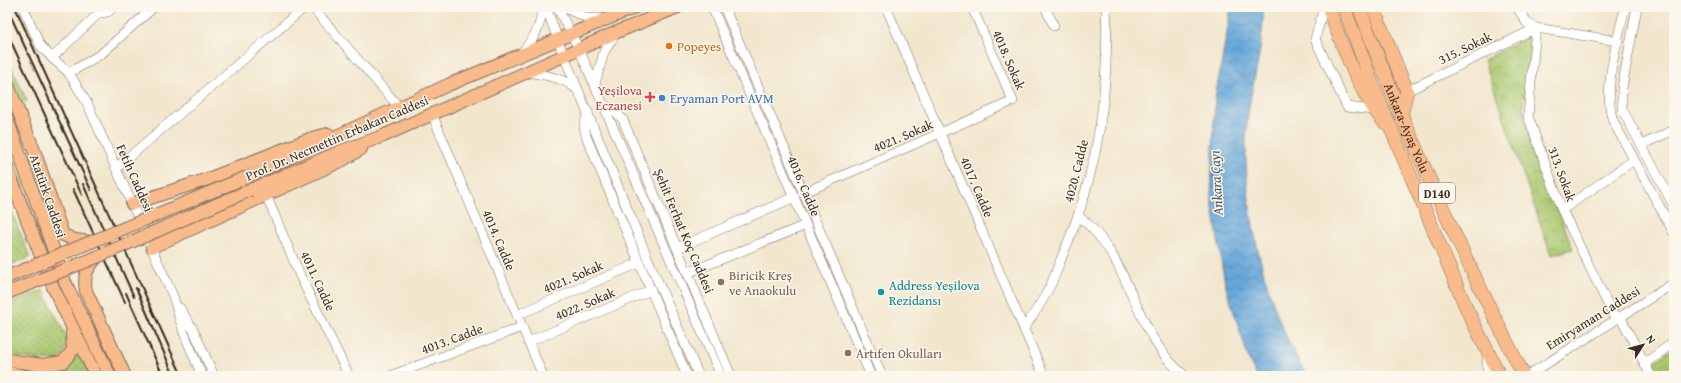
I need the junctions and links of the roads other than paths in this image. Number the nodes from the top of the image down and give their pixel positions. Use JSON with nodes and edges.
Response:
{"nodes":[{"id":1,"x":23,"y":7,"type":"edge"},
{"id":2,"x":114,"y":7,"type":"edge"},
{"id":3,"x":154,"y":7,"type":"edge"},
{"id":4,"x":305,"y":7,"type":"edge"},
{"id":5,"x":312,"y":7,"type":"edge"},
{"id":6,"x":541,"y":7,"type":"edge"},
{"id":7,"x":546,"y":7,"type":"edge"},
{"id":8,"x":557,"y":7,"type":"edge"},
{"id":9,"x":563,"y":7,"type":"edge"},
{"id":10,"x":636,"y":7,"type":"edge"},
{"id":11,"x":678,"y":7,"type":"edge"},
{"id":12,"x":712,"y":7,"type":"edge"},
{"id":13,"x":724,"y":7,"type":"edge"},
{"id":14,"x":886,"y":7,"type":"edge"},
{"id":15,"x":972,"y":7,"type":"edge"},
{"id":16,"x":1045,"y":7,"type":"edge"},
{"id":17,"x":1106,"y":7,"type":"edge"},
{"id":18,"x":1324,"y":7,"type":"edge"},
{"id":19,"x":1328,"y":7,"type":"edge"},
{"id":20,"x":1344,"y":7,"type":"edge"},
{"id":21,"x":1359,"y":7,"type":"edge"},
{"id":22,"x":1373,"y":7,"type":"edge"},
{"id":23,"x":1517,"y":7,"type":"edge"},
{"id":24,"x":1625,"y":7,"type":"edge"},
{"id":25,"x":1637,"y":7,"type":"edge"},
{"id":26,"x":97,"y":9,"type":"edge"},
{"id":27,"x":607,"y":19,"type":"junction"},
{"id":28,"x":1054,"y":26,"type":"dead end"},
{"id":29,"x":1536,"y":28,"type":"junction"},
{"id":30,"x":617,"y":32,"type":"junction"},
{"id":31,"x":571,"y":34,"type":"junction"},
{"id":32,"x":559,"y":40,"type":"junction"},
{"id":33,"x":1618,"y":41,"type":"junction"},
{"id":34,"x":579,"y":49,"type":"junction"},
{"id":35,"x":519,"y":56,"type":"junction"},
{"id":36,"x":564,"y":56,"type":"junction"},
{"id":37,"x":52,"y":58,"type":"junction"},
{"id":38,"x":528,"y":72,"type":"junction"},
{"id":39,"x":69,"y":73,"type":"junction"},
{"id":40,"x":595,"y":84,"type":"junction"},
{"id":41,"x":9,"y":88,"type":"edge"},
{"id":42,"x":1407,"y":91,"type":"junction"},
{"id":43,"x":581,"y":95,"type":"junction"},
{"id":44,"x":1013,"y":101,"type":"joint"},
{"id":45,"x":603,"y":104,"type":"junction"},
{"id":46,"x":400,"y":107,"type":"junction"},
{"id":47,"x":1374,"y":110,"type":"junction"},
{"id":48,"x":588,"y":112,"type":"junction"},
{"id":49,"x":432,"y":114,"type":"junction"},
{"id":50,"x":1402,"y":116,"type":"junction"},
{"id":51,"x":7,"y":119,"type":"edge"},
{"id":52,"x":358,"y":126,"type":"junction"},
{"id":53,"x":1674,"y":130,"type":"edge"},
{"id":54,"x":1394,"y":133,"type":"junction"},
{"id":55,"x":940,"y":134,"type":"junction"},
{"id":56,"x":383,"y":136,"type":"junction"},
{"id":57,"x":1641,"y":145,"type":"junction"},
{"id":58,"x":1634,"y":160,"type":"junction"},
{"id":59,"x":7,"y":168,"type":"edge"},
{"id":60,"x":116,"y":168,"type":"junction"},
{"id":61,"x":7,"y":193,"type":"edge"},
{"id":62,"x":266,"y":195,"type":"junction"},
{"id":63,"x":799,"y":195,"type":"junction"},
{"id":64,"x":19,"y":203,"type":"junction"},
{"id":65,"x":132,"y":204,"type":"junction"},
{"id":66,"x":1674,"y":206,"type":"edge"},
{"id":67,"x":1562,"y":210,"type":"junction"},
{"id":68,"x":1078,"y":216,"type":"junction"},
{"id":69,"x":806,"y":225,"type":"junction"},
{"id":70,"x":1674,"y":233,"type":"edge"},
{"id":71,"x":63,"y":235,"type":"junction"},
{"id":72,"x":91,"y":242,"type":"junction"},
{"id":73,"x":152,"y":247,"type":"junction"},
{"id":74,"x":677,"y":248,"type":"junction"},
{"id":75,"x":68,"y":252,"type":"junction"},
{"id":76,"x":97,"y":257,"type":"junction"},
{"id":77,"x":639,"y":263,"type":"junction"},
{"id":78,"x":74,"y":266,"type":"junction"},
{"id":79,"x":688,"y":273,"type":"junction"},
{"id":80,"x":7,"y":277,"type":"edge"},
{"id":81,"x":1674,"y":283,"type":"edge"},
{"id":82,"x":59,"y":285,"type":"junction"},
{"id":83,"x":651,"y":290,"type":"junction"},
{"id":84,"x":86,"y":291,"type":"junction"},
{"id":85,"x":7,"y":294,"type":"edge"},
{"id":86,"x":173,"y":296,"type":"junction"},
{"id":87,"x":517,"y":315,"type":"junction"},
{"id":88,"x":1617,"y":317,"type":"junction"},
{"id":89,"x":522,"y":327,"type":"junction"},
{"id":90,"x":72,"y":328,"type":"junction"},
{"id":91,"x":1024,"y":328,"type":"junction"},
{"id":92,"x":528,"y":342,"type":"junction"},
{"id":93,"x":1674,"y":342,"type":"edge"},
{"id":94,"x":1487,"y":350,"type":"junction"},
{"id":95,"x":7,"y":360,"type":"edge"},
{"id":96,"x":1644,"y":364,"type":"junction"},
{"id":97,"x":7,"y":372,"type":"edge"},
{"id":98,"x":24,"y":376,"type":"edge"},
{"id":99,"x":96,"y":376,"type":"edge"},
{"id":100,"x":110,"y":376,"type":"edge"},
{"id":101,"x":125,"y":376,"type":"edge"},
{"id":102,"x":202,"y":376,"type":"edge"},
{"id":103,"x":214,"y":376,"type":"edge"},
{"id":104,"x":349,"y":376,"type":"edge"},
{"id":105,"x":390,"y":376,"type":"edge"},
{"id":106,"x":543,"y":376,"type":"edge"},
{"id":107,"x":687,"y":376,"type":"edge"},
{"id":108,"x":699,"y":376,"type":"edge"},
{"id":109,"x":721,"y":376,"type":"edge"},
{"id":110,"x":731,"y":376,"type":"edge"},
{"id":111,"x":871,"y":376,"type":"edge"},
{"id":112,"x":882,"y":376,"type":"edge"},
{"id":113,"x":1044,"y":376,"type":"edge"},
{"id":114,"x":1185,"y":376,"type":"edge"},
{"id":115,"x":1488,"y":376,"type":"edge"},
{"id":116,"x":1500,"y":376,"type":"edge"},
{"id":117,"x":1525,"y":376,"type":"edge"},
{"id":118,"x":1651,"y":376,"type":"edge"}],
"edges":[{"from":1,"to":37,"type":"street","name":"Fetih Caddesi"},
{"from":2,"to":26,"type":"street"},
{"from":3,"to":39,"type":"street"},
{"from":4,"to":60,"type":"street"},
{"from":5,"to":46,"type":"street"},
{"from":6,"to":35,"type":"street"},
{"from":7,"to":32,"type":"street"},
{"from":8,"to":31,"type":"street","name":"Şehit Ferhat Koç Caddesi"},
{"from":9,"to":27,"type":"street"},
{"from":10,"to":27,"type":"main road","name":"Prof. Dr. Necmettin Erbakan Caddesi"},
{"from":11,"to":30,"type":"main road","name":"Prof. Dr. Necmettin Erbakan Caddesi"},
{"from":12,"to":63,"type":"street","name":"4016. Cadde"},
{"from":13,"to":63,"type":"street","name":"4016. Cadde"},
{"from":14,"to":55,"type":"street","name":"4017. Cadde"},
{"from":15,"to":44,"type":"street","name":"4018. Sokak"},
{"from":16,"to":28,"type":"street"},
{"from":17,"to":68,"type":"street","name":"4020. Cadde"},
{"from":18,"to":47,"type":"street"},
{"from":19,"to":47,"type":"highway"},
{"from":20,"to":54,"type":"highway","name":"Ankara-Ayaş Yolu","number":"D140"},
{"from":21,"to":50,"type":"highway","name":"Ankara-Ayaş Yolu","number":"D140"},
{"from":22,"to":42,"type":"highway"},
{"from":23,"to":29,"type":"street"},
{"from":24,"to":33,"type":"street"},
{"from":25,"to":57,"type":"street"},
{"from":26,"to":37,"type":"street"},
{"from":27,"to":31,"type":"main road","name":"Prof. Dr. Necmettin Erbakan Caddesi"},
{"from":29,"to":33,"type":"street"},
{"from":29,"to":42,"type":"street","name":"315. Sokak"},
{"from":29,"to":67,"type":"street","name":"313. Sokak"},
{"from":30,"to":34,"type":"main road","name":"Prof. Dr. Necmettin Erbakan Caddesi"},
{"from":30,"to":40,"type":"street"},
{"from":31,"to":32,"type":"main road","name":"Prof. Dr. Necmettin Erbakan Caddesi"},
{"from":31,"to":34,"type":"street","name":"Şehit Ferhat Koç Caddesi"},
{"from":32,"to":35,"type":"main road","name":"Prof. Dr. Necmettin Erbakan Caddesi"},
{"from":32,"to":36,"type":"street"},
{"from":33,"to":58,"type":"street"},
{"from":34,"to":36,"type":"main road","name":"Prof. Dr. Necmettin Erbakan Caddesi"},
{"from":34,"to":40,"type":"street","name":"Şehit Ferhat Koç Caddesi"},
{"from":35,"to":46,"type":"main road","name":"Prof. Dr. Necmettin Erbakan Caddesi"},
{"from":36,"to":38,"type":"main road","name":"Prof. Dr. Necmettin Erbakan Caddesi"},
{"from":36,"to":43,"type":"street"},
{"from":37,"to":39,"type":"street","name":"Fetih Caddesi"},
{"from":38,"to":43,"type":"street"},
{"from":38,"to":49,"type":"main road","name":"Prof. Dr. Necmettin Erbakan Caddesi"},
{"from":39,"to":60,"type":"street","name":"Fetih Caddesi"},
{"from":40,"to":45,"type":"street","name":"Şehit Ferhat Koç Caddesi"},
{"from":41,"to":71,"type":"main road"},
{"from":42,"to":50,"type":"highway"},
{"from":43,"to":48,"type":"street"},
{"from":44,"to":55,"type":"street","name":"4021. Sokak"},
{"from":45,"to":74,"type":"street","name":"Şehit Ferhat Koç Caddesi"},
{"from":45,"to":109,"type":"street","name":"Şehit Ferhat Koç Caddesi"},
{"from":46,"to":52,"type":"main road","name":"Prof. Dr. Necmettin Erbakan Caddesi"},
{"from":47,"to":54,"type":"highway"},
{"from":48,"to":77,"type":"street"},
{"from":48,"to":108,"type":"street"},
{"from":49,"to":56,"type":"main road","name":"Prof. Dr. Necmettin Erbakan Caddesi"},
{"from":49,"to":87,"type":"street","name":"4014. Cadde"},
{"from":50,"to":117,"type":"highway","name":"Ankara-Ayaş Yolu","number":"D140"},
{"from":51,"to":82,"type":"main road","name":"Atatürk Caddesi"},
{"from":52,"to":65,"type":"main road"},
{"from":52,"to":72,"type":"main road","name":"Prof. Dr. Necmettin Erbakan Caddesi","bridge":true},
{"from":53,"to":57,"type":"street"},
{"from":54,"to":94,"type":"highway","name":"Ankara-Ayaş Yolu","number":"D140"},
{"from":55,"to":63,"type":"street","name":"4021. Sokak"},
{"from":55,"to":91,"type":"street","name":"4017. Cadde"},
{"from":56,"to":62,"type":"main road"},
{"from":56,"to":76,"type":"main road","name":"Prof. Dr. Necmettin Erbakan Caddesi","bridge":true},
{"from":57,"to":66,"type":"street"},
{"from":58,"to":67,"type":"street"},
{"from":58,"to":70,"type":"street"},
{"from":59,"to":64,"type":"main road","name":"Atatürk Caddesi"},
{"from":60,"to":65,"type":"street","name":"Fetih Caddesi"},
{"from":61,"to":64,"type":"main road"},
{"from":62,"to":73,"type":"main road"},
{"from":62,"to":104,"type":"street","name":"4011. Cadde"},
{"from":63,"to":69,"type":"street","name":"4016. Cadde"},
{"from":63,"to":74,"type":"street","name":"4021. Sokak"},
{"from":63,"to":112,"type":"street","name":"4016. Cadde"},
{"from":64,"to":82,"type":"main road","name":"Atatürk Caddesi"},
{"from":65,"to":73,"type":"street","name":"Fetih Caddesi"},
{"from":67,"to":88,"type":"street","name":"313. Sokak"},
{"from":68,"to":91,"type":"street","name":"4020. Cadde"},
{"from":68,"to":114,"type":"street"},
{"from":69,"to":79,"type":"street"},
{"from":69,"to":111,"type":"street","name":"4016. Cadde"},
{"from":71,"to":72,"type":"main road"},
{"from":71,"to":75,"type":"main road"},
{"from":72,"to":75,"type":"main road","name":"Prof. Dr. Necmettin Erbakan Caddesi","bridge":true},
{"from":73,"to":86,"type":"street","name":"Fetih Caddesi"},
{"from":74,"to":79,"type":"street","name":"Şehit Ferhat Koç Caddesi"},
{"from":75,"to":78,"type":"main road"},
{"from":75,"to":80,"type":"main road","name":"Prof. Dr. Necmettin Erbakan Caddesi","bridge":true},
{"from":76,"to":78,"type":"main road","name":"Prof. Dr. Necmettin Erbakan Caddesi","bridge":true},
{"from":76,"to":84,"type":"main road"},
{"from":77,"to":83,"type":"street"},
{"from":77,"to":87,"type":"street","name":"4021. Sokak"},
{"from":78,"to":84,"type":"main road"},
{"from":78,"to":85,"type":"main road","name":"Prof. Dr. Necmettin Erbakan Caddesi","bridge":true},
{"from":79,"to":110,"type":"street","name":"Şehit Ferhat Koç Caddesi"},
{"from":81,"to":88,"type":"street","name":"Emiryaman Caddesi"},
{"from":82,"to":90,"type":"main road"},
{"from":82,"to":100,"type":"main road"},
{"from":83,"to":92,"type":"street","name":"4022. Sokak"},
{"from":83,"to":107,"type":"street"},
{"from":84,"to":101,"type":"main road"},
{"from":86,"to":102,"type":"street","name":"Fetih Caddesi"},
{"from":86,"to":103,"type":"street","name":"Fetih Caddesi"},
{"from":87,"to":89,"type":"street","name":"4014. Cadde"},
{"from":88,"to":96,"type":"street","name":"313. Sokak"},
{"from":88,"to":117,"type":"street","name":"Emiryaman Caddesi"},
{"from":89,"to":92,"type":"street","name":"4014. Cadde"},
{"from":89,"to":105,"type":"street","name":"4013. Cadde"},
{"from":90,"to":95,"type":"main road"},
{"from":90,"to":99,"type":"main road"},
{"from":91,"to":113,"type":"street","name":"4017. Cadde"},
{"from":92,"to":106,"type":"street","name":"4014. Cadde"},
{"from":93,"to":96,"type":"street"},
{"from":94,"to":115,"type":"street"},
{"from":94,"to":116,"type":"highway","name":"Ankara-Ayaş Yolu","number":"D140"},
{"from":96,"to":118,"type":"street","name":"313. Sokak"},
{"from":97,"to":98,"type":"main road"}]}
